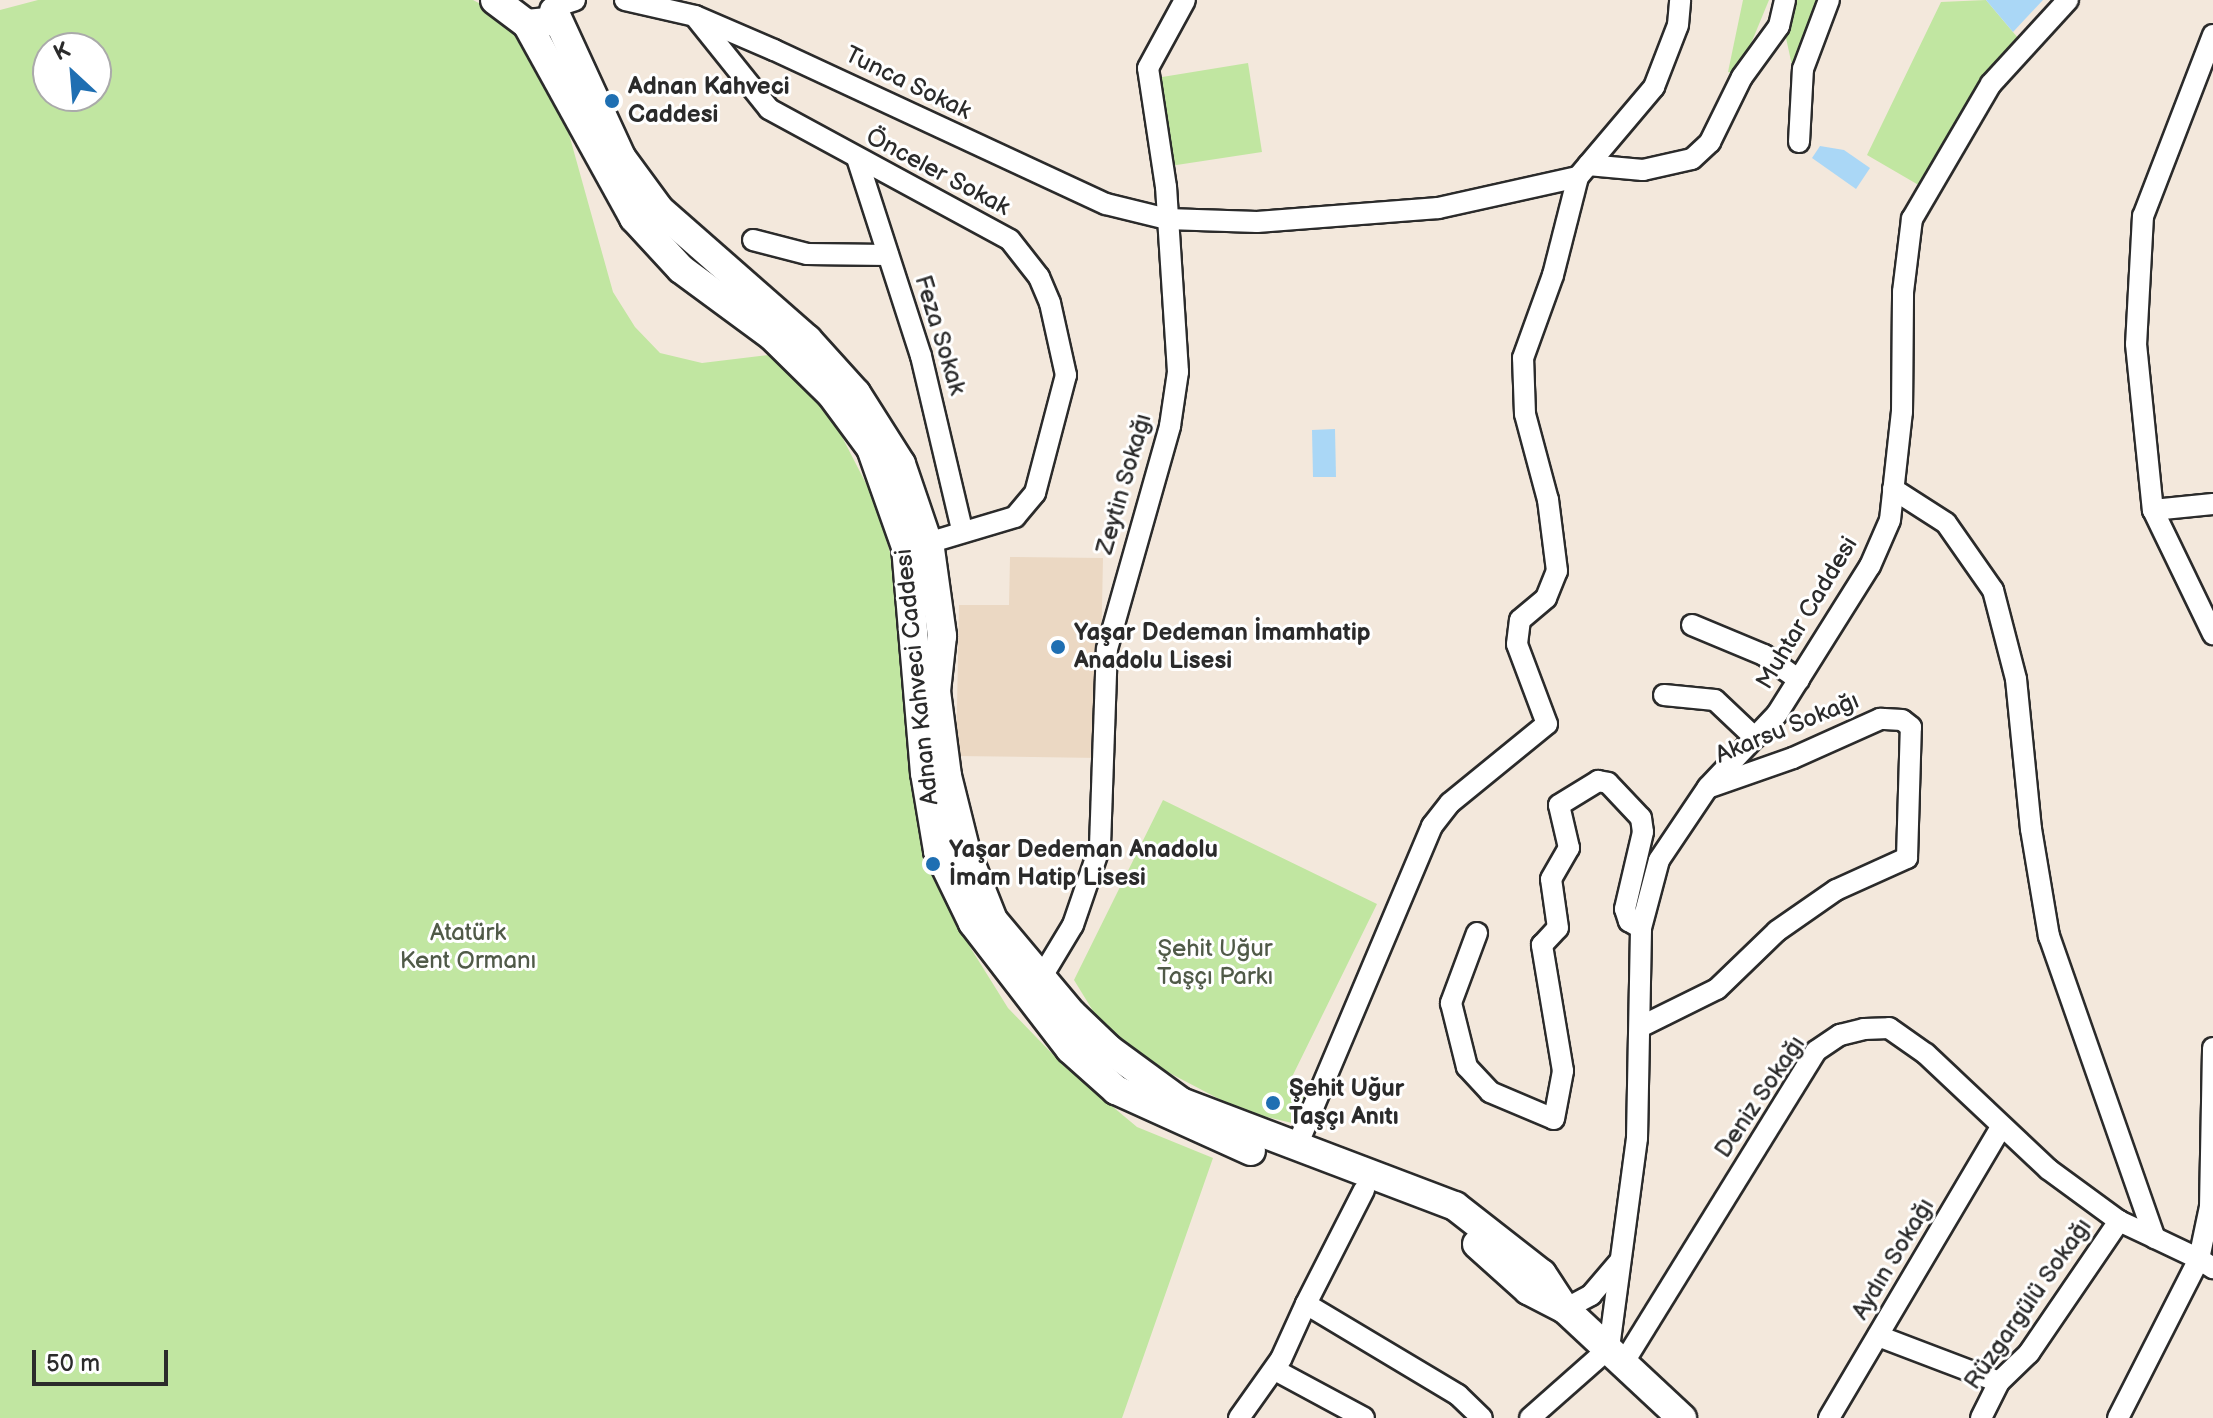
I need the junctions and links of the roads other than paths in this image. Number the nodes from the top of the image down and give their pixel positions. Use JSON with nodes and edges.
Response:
{"nodes":[{"id":1,"x":625,"y":0,"type":"edge"},
{"id":2,"x":1185,"y":0,"type":"edge"},
{"id":3,"x":1680,"y":0,"type":"edge"},
{"id":4,"x":1785,"y":0,"type":"edge"},
{"id":5,"x":1829,"y":0,"type":"edge"},
{"id":6,"x":2068,"y":0,"type":"edge"},
{"id":7,"x":559,"y":4,"type":"edge"},
{"id":8,"x":513,"y":10,"type":"edge"},
{"id":9,"x":695,"y":16,"type":"junction"},
{"id":10,"x":2213,"y":35,"type":"edge"},
{"id":11,"x":1799,"y":142,"type":"dead end"},
{"id":12,"x":857,"y":158,"type":"junction"},
{"id":13,"x":1583,"y":171,"type":"junction"},
{"id":14,"x":1167,"y":219,"type":"junction"},
{"id":15,"x":753,"y":240,"type":"dead end"},
{"id":16,"x":888,"y":255,"type":"junction"},
{"id":17,"x":1893,"y":489,"type":"junction"},
{"id":18,"x":2213,"y":504,"type":"edge"},
{"id":19,"x":2153,"y":510,"type":"junction"},
{"id":20,"x":962,"y":530,"type":"junction"},
{"id":21,"x":928,"y":543,"type":"junction"},
{"id":22,"x":1692,"y":625,"type":"dead end"},
{"id":23,"x":2213,"y":634,"type":"edge"},
{"id":24,"x":1799,"y":680,"type":"junction"},
{"id":25,"x":1664,"y":695,"type":"dead end"},
{"id":26,"x":1755,"y":738,"type":"junction"},
{"id":27,"x":1708,"y":787,"type":"junction"},
{"id":28,"x":1641,"y":928,"type":"junction"},
{"id":29,"x":1477,"y":933,"type":"dead end"},
{"id":30,"x":1041,"y":978,"type":"junction"},
{"id":31,"x":1640,"y":1027,"type":"junction"},
{"id":32,"x":2213,"y":1048,"type":"edge"},
{"id":33,"x":2001,"y":1127,"type":"junction"},
{"id":34,"x":1296,"y":1148,"type":"junction"},
{"id":35,"x":1364,"y":1190,"type":"junction"},
{"id":36,"x":2119,"y":1221,"type":"junction"},
{"id":37,"x":2155,"y":1238,"type":"junction"},
{"id":38,"x":1620,"y":1261,"type":"junction"},
{"id":39,"x":2206,"y":1264,"type":"edge"},
{"id":40,"x":1306,"y":1304,"type":"junction"},
{"id":41,"x":1565,"y":1309,"type":"junction"},
{"id":42,"x":1878,"y":1336,"type":"junction"},
{"id":43,"x":1616,"y":1355,"type":"junction"},
{"id":44,"x":1275,"y":1370,"type":"junction"},
{"id":45,"x":1999,"y":1382,"type":"junction"},
{"id":46,"x":1239,"y":1418,"type":"edge"},
{"id":47,"x":1364,"y":1418,"type":"edge"},
{"id":48,"x":1482,"y":1418,"type":"edge"},
{"id":49,"x":1530,"y":1418,"type":"edge"},
{"id":50,"x":1682,"y":1418,"type":"edge"},
{"id":51,"x":1829,"y":1418,"type":"edge"},
{"id":52,"x":1981,"y":1418,"type":"edge"},
{"id":53,"x":2118,"y":1418,"type":"edge"}],
"edges":[{"from":1,"to":9,"type":"street","name":"Tunca Sokak"},
{"from":2,"to":14,"type":"street","name":"Zeytin Sokağı"},
{"from":3,"to":13,"type":"street"},
{"from":4,"to":13,"type":"street","name":"Tunca Sokak"},
{"from":5,"to":11,"type":"street"},
{"from":6,"to":17,"type":"street","name":"Muhtar Caddesi"},
{"from":7,"to":8,"type":"main road"},
{"from":7,"to":21,"type":"main road","name":"Adnan Kahveci Caddesi"},
{"from":8,"to":35,"type":"main road","name":"Adnan Kahveci Caddesi"},
{"from":9,"to":12,"type":"street","name":"Önceler Sokak"},
{"from":9,"to":14,"type":"street","name":"Tunca Sokak"},
{"from":10,"to":19,"type":"street"},
{"from":12,"to":16,"type":"street","name":"Feza Sokak"},
{"from":12,"to":20,"type":"street","name":"Önceler Sokak"},
{"from":13,"to":14,"type":"street","name":"Tunca Sokak"},
{"from":13,"to":34,"type":"street"},
{"from":14,"to":30,"type":"street","name":"Zeytin Sokağı"},
{"from":15,"to":16,"type":"street"},
{"from":16,"to":20,"type":"street","name":"Feza Sokak"},
{"from":17,"to":24,"type":"street","name":"Muhtar Caddesi"},
{"from":17,"to":37,"type":"street"},
{"from":18,"to":19,"type":"street"},
{"from":19,"to":23,"type":"street"},
{"from":20,"to":21,"type":"street","name":"Önceler Sokak"},
{"from":21,"to":30,"type":"main road","name":"Adnan Kahveci Caddesi"},
{"from":22,"to":24,"type":"street"},
{"from":24,"to":26,"type":"street","name":"Muhtar Caddesi"},
{"from":25,"to":26,"type":"street"},
{"from":26,"to":27,"type":"street","name":"Muhtar Caddesi"},
{"from":27,"to":28,"type":"street","name":"Muhtar Caddesi"},
{"from":27,"to":31,"type":"street","name":"Akarsu Sokağı"},
{"from":28,"to":29,"type":"street"},
{"from":28,"to":31,"type":"street","name":"Muhtar Caddesi"},
{"from":30,"to":34,"type":"main road","name":"Adnan Kahveci Caddesi"},
{"from":31,"to":38,"type":"street","name":"Muhtar Caddesi"},
{"from":32,"to":39,"type":"street"},
{"from":33,"to":36,"type":"street","name":"Deniz Sokağı"},
{"from":33,"to":42,"type":"street","name":"Aydın Sokağı"},
{"from":33,"to":43,"type":"street","name":"Deniz Sokağı"},
{"from":34,"to":41,"type":"main road","name":"Adnan Kahveci Caddesi"},
{"from":35,"to":40,"type":"street"},
{"from":35,"to":41,"type":"main road","name":"Adnan Kahveci Caddesi"},
{"from":36,"to":37,"type":"street","name":"Deniz Sokağı"},
{"from":36,"to":45,"type":"street","name":"Rüzgargülü Sokağı"},
{"from":37,"to":39,"type":"street","name":"Deniz Sokağı"},
{"from":38,"to":41,"type":"street"},
{"from":38,"to":43,"type":"street","name":"Muhtar Caddesi"},
{"from":39,"to":53,"type":"street"},
{"from":40,"to":44,"type":"street"},
{"from":40,"to":48,"type":"street"},
{"from":41,"to":43,"type":"main road","name":"Adnan Kahveci Caddesi"},
{"from":42,"to":45,"type":"street"},
{"from":42,"to":51,"type":"street","name":"Aydın Sokağı"},
{"from":43,"to":49,"type":"street","name":"Deniz Sokağı"},
{"from":43,"to":50,"type":"main road","name":"Adnan Kahveci Caddesi"},
{"from":44,"to":46,"type":"street"},
{"from":44,"to":47,"type":"street"},
{"from":45,"to":52,"type":"street","name":"Rüzgargülü Sokağı"}]}
